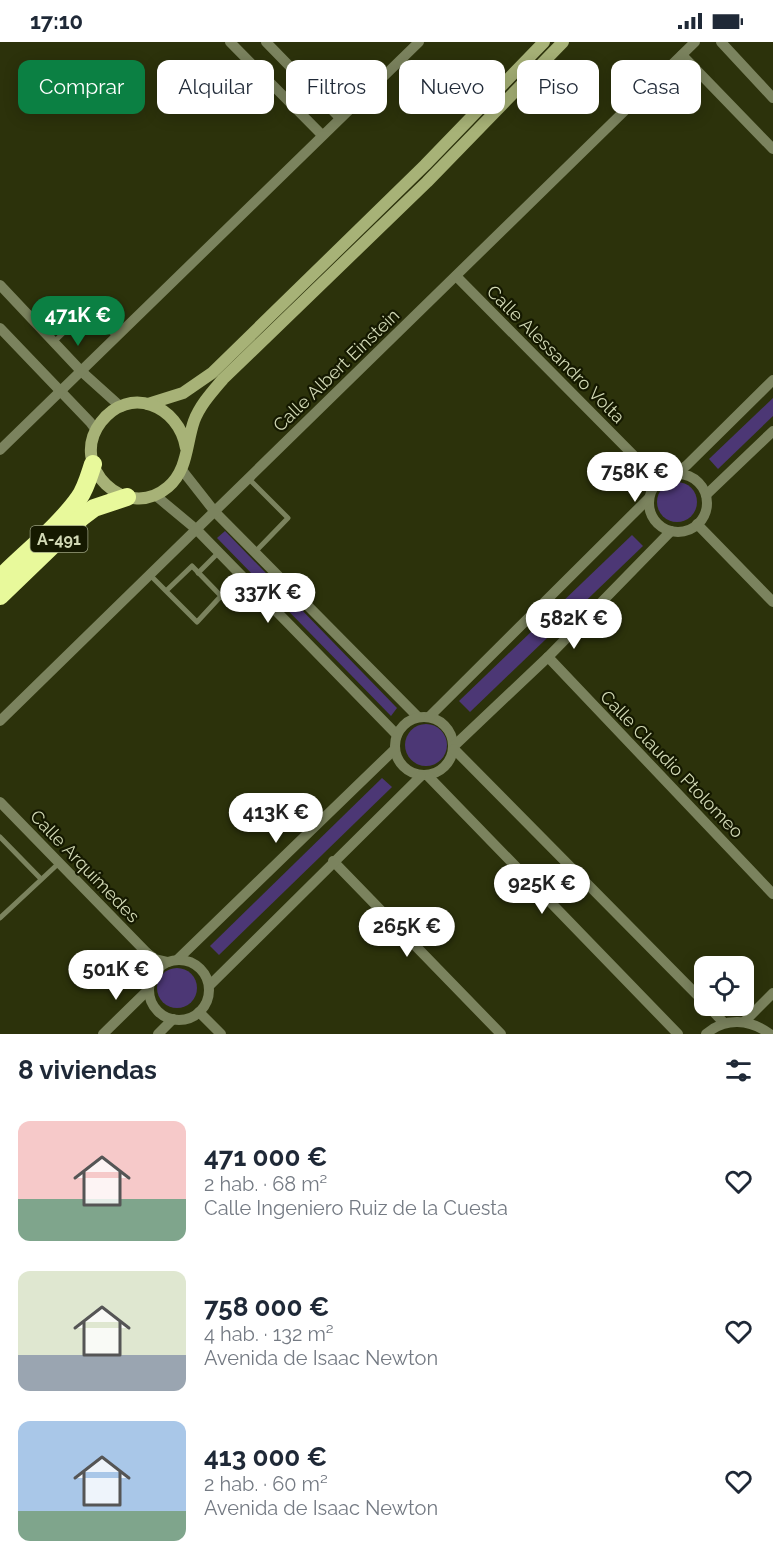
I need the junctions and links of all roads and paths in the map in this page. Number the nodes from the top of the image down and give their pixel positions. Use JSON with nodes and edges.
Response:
{"nodes":[{"id":1,"x":230,"y":42,"type":"edge"},
{"id":2,"x":266,"y":42,"type":"edge"},
{"id":3,"x":419,"y":42,"type":"edge"},
{"id":4,"x":544,"y":42,"type":"edge"},
{"id":5,"x":562,"y":42,"type":"edge"},
{"id":6,"x":695,"y":42,"type":"edge"},
{"id":7,"x":721,"y":42,"type":"edge"},
{"id":8,"x":682,"y":55,"type":"junction"},
{"id":9,"x":773,"y":98,"type":"edge"},
{"id":10,"x":340,"y":118,"type":"junction"},
{"id":11,"x":322,"y":135,"type":"junction"},
{"id":12,"x":773,"y":149,"type":"edge"},
{"id":13,"x":456,"y":276,"type":"junction"},
{"id":14,"x":0,"y":285,"type":"edge"},
{"id":15,"x":103,"y":324,"type":"junction"},
{"id":16,"x":0,"y":328,"type":"edge"},
{"id":17,"x":66,"y":331,"type":"junction"},
{"id":18,"x":116,"y":337,"type":"junction"},
{"id":19,"x":54,"y":342,"type":"junction"},
{"id":20,"x":81,"y":371,"type":"junction"},
{"id":21,"x":773,"y":380,"type":"edge"},
{"id":22,"x":60,"y":392,"type":"junction"},
{"id":23,"x":148,"y":404,"type":"junction"},
{"id":24,"x":121,"y":407,"type":"junction"},
{"id":25,"x":96,"y":430,"type":"junction"},
{"id":26,"x":773,"y":431,"type":"edge"},
{"id":27,"x":186,"y":448,"type":"junction"},
{"id":28,"x":0,"y":450,"type":"edge"},
{"id":29,"x":93,"y":464,"type":"junction"},
{"id":30,"x":182,"y":470,"type":"junction"},
{"id":31,"x":675,"y":474,"type":"junction"},
{"id":32,"x":249,"y":478,"type":"junction"},
{"id":33,"x":659,"y":481,"type":"junction"},
{"id":34,"x":155,"y":495,"type":"junction"},
{"id":35,"x":706,"y":495,"type":"junction"},
{"id":36,"x":127,"y":497,"type":"junction"},
{"id":37,"x":649,"y":498,"type":"junction"},
{"id":38,"x":215,"y":512,"type":"junction"},
{"id":39,"x":698,"y":524,"type":"junction"},
{"id":40,"x":197,"y":530,"type":"junction"},
{"id":41,"x":671,"y":531,"type":"junction"},
{"id":42,"x":219,"y":552,"type":"junction"},
{"id":43,"x":255,"y":552,"type":"junction"},
{"id":44,"x":198,"y":573,"type":"junction"},
{"id":45,"x":150,"y":575,"type":"junction"},
{"id":46,"x":0,"y":578,"type":"edge"},
{"id":47,"x":250,"y":585,"type":"junction"},
{"id":48,"x":166,"y":591,"type":"junction"},
{"id":49,"x":0,"y":596,"type":"edge"},
{"id":50,"x":221,"y":596,"type":"junction"},
{"id":51,"x":773,"y":602,"type":"edge"},
{"id":52,"x":548,"y":657,"type":"junction"},
{"id":53,"x":423,"y":717,"type":"junction"},
{"id":54,"x":0,"y":721,"type":"edge"},
{"id":55,"x":397,"y":735,"type":"junction"},
{"id":56,"x":395,"y":748,"type":"junction"},
{"id":57,"x":454,"y":748,"type":"junction"},
{"id":58,"x":424,"y":776,"type":"junction"},
{"id":59,"x":0,"y":802,"type":"edge"},
{"id":60,"x":0,"y":837,"type":"edge"},
{"id":61,"x":333,"y":861,"type":"junction"},
{"id":62,"x":59,"y":863,"type":"junction"},
{"id":63,"x":41,"y":879,"type":"junction"},
{"id":64,"x":773,"y":894,"type":"edge"},
{"id":65,"x":0,"y":918,"type":"edge"},
{"id":66,"x":147,"y":953,"type":"junction"},
{"id":67,"x":172,"y":961,"type":"junction"},
{"id":68,"x":153,"y":975,"type":"junction"},
{"id":69,"x":209,"y":986,"type":"junction"},
{"id":70,"x":149,"y":989,"type":"junction"},
{"id":71,"x":694,"y":992,"type":"edge"},
{"id":72,"x":773,"y":993,"type":"edge"},
{"id":73,"x":199,"y":1012,"type":"junction"},
{"id":74,"x":717,"y":1016,"type":"edge"},
{"id":75,"x":173,"y":1019,"type":"junction"},
{"id":76,"x":744,"y":1022,"type":"junction"},
{"id":77,"x":724,"y":1023,"type":"junction"},
{"id":78,"x":103,"y":1034,"type":"edge"},
{"id":79,"x":158,"y":1034,"type":"edge"},
{"id":80,"x":221,"y":1034,"type":"edge"},
{"id":81,"x":501,"y":1034,"type":"edge"},
{"id":82,"x":678,"y":1034,"type":"edge"},
{"id":83,"x":706,"y":1034,"type":"edge"},
{"id":84,"x":770,"y":1034,"type":"edge"}],
"edges":[{"from":1,"to":11,"type":"street"},
{"from":2,"to":10,"type":"street"},
{"from":3,"to":10,"type":"street"},
{"from":4,"to":23,"type":"main road"},
{"from":5,"to":27,"type":"main road"},
{"from":6,"to":8,"type":"street","name":"Calle Albert Einstein"},
{"from":7,"to":9,"type":"street"},
{"from":8,"to":12,"type":"street"},
{"from":8,"to":13,"type":"street","name":"Calle Albert Einstein"},
{"from":10,"to":11,"type":"street"},
{"from":11,"to":18,"type":"street"},
{"from":13,"to":32,"type":"street","name":"Calle Albert Einstein"},
{"from":13,"to":33,"type":"street","name":"Calle Alessandro Volta"},
{"from":14,"to":19,"type":"street"},
{"from":15,"to":17,"type":"lane"},
{"from":15,"to":17,"type":"lane"},
{"from":15,"to":18,"type":"lane"},
{"from":16,"to":22,"type":"street"},
{"from":17,"to":19,"type":"lane"},
{"from":18,"to":20,"type":"street"},
{"from":19,"to":20,"type":"street"},
{"from":20,"to":22,"type":"street"},
{"from":20,"to":24,"type":"street"},
{"from":21,"to":31,"type":"street"},
{"from":22,"to":25,"type":"street"},
{"from":22,"to":28,"type":"street"},
{"from":23,"to":24,"type":"main road"},
{"from":23,"to":27,"type":"main road"},
{"from":24,"to":25,"type":"main road"},
{"from":25,"to":29,"type":"main road","number":"A-491"},
{"from":26,"to":35,"type":"street"},
{"from":27,"to":30,"type":"main road"},
{"from":29,"to":36,"type":"main road"},
{"from":29,"to":46,"type":"highway","number":"A-491"},
{"from":30,"to":34,"type":"main road"},
{"from":30,"to":38,"type":"street"},
{"from":31,"to":33,"type":"street"},
{"from":31,"to":35,"type":"street"},
{"from":32,"to":38,"type":"street","name":"Calle Albert Einstein"},
{"from":32,"to":43,"type":"lane"},
{"from":33,"to":37,"type":"street"},
{"from":34,"to":36,"type":"main road","number":"A-491"},
{"from":34,"to":40,"type":"street"},
{"from":35,"to":39,"type":"street"},
{"from":36,"to":49,"type":"highway","number":"A-491"},
{"from":37,"to":41,"type":"street"},
{"from":37,"to":53,"type":"street"},
{"from":38,"to":40,"type":"street","name":"Calle Albert Einstein"},
{"from":38,"to":43,"type":"street"},
{"from":39,"to":41,"type":"street"},
{"from":39,"to":51,"type":"street"},
{"from":40,"to":42,"type":"street"},
{"from":40,"to":45,"type":"street","name":"Calle Albert Einstein"},
{"from":41,"to":52,"type":"street"},
{"from":42,"to":44,"type":"lane"},
{"from":42,"to":47,"type":"street"},
{"from":43,"to":53,"type":"street"},
{"from":44,"to":48,"type":"lane"},
{"from":44,"to":50,"type":"lane"},
{"from":45,"to":48,"type":"lane"},
{"from":45,"to":54,"type":"street","name":"Calle Albert Einstein"},
{"from":47,"to":50,"type":"lane"},
{"from":47,"to":55,"type":"street"},
{"from":48,"to":50,"type":"lane"},
{"from":52,"to":57,"type":"street"},
{"from":52,"to":64,"type":"street","name":"Calle Claudio Ptolomeo"},
{"from":53,"to":55,"type":"street"},
{"from":53,"to":57,"type":"street"},
{"from":55,"to":56,"type":"street"},
{"from":56,"to":58,"type":"street"},
{"from":56,"to":67,"type":"street"},
{"from":57,"to":58,"type":"street"},
{"from":57,"to":71,"type":"street"},
{"from":58,"to":61,"type":"street"},
{"from":58,"to":82,"type":"street"},
{"from":59,"to":62,"type":"street","name":"Calle Arquímedes"},
{"from":60,"to":63,"type":"lane"},
{"from":61,"to":69,"type":"street"},
{"from":61,"to":81,"type":"street"},
{"from":62,"to":63,"type":"lane"},
{"from":62,"to":66,"type":"street","name":"Calle Arquímedes"},
{"from":63,"to":65,"type":"lane"},
{"from":66,"to":67,"type":"street","name":"Calle Arquímedes"},
{"from":66,"to":68,"type":"street","name":"Calle Arquímedes"},
{"from":67,"to":68,"type":"street"},
{"from":67,"to":69,"type":"street"},
{"from":68,"to":70,"type":"street"},
{"from":69,"to":73,"type":"street"},
{"from":70,"to":75,"type":"street"},
{"from":70,"to":78,"type":"street"},
{"from":72,"to":76,"type":"street"},
{"from":73,"to":75,"type":"street"},
{"from":73,"to":80,"type":"street"},
{"from":74,"to":77,"type":"street"},
{"from":75,"to":79,"type":"street"},
{"from":76,"to":77,"type":"street"},
{"from":76,"to":84,"type":"street"},
{"from":77,"to":83,"type":"street"}]}
